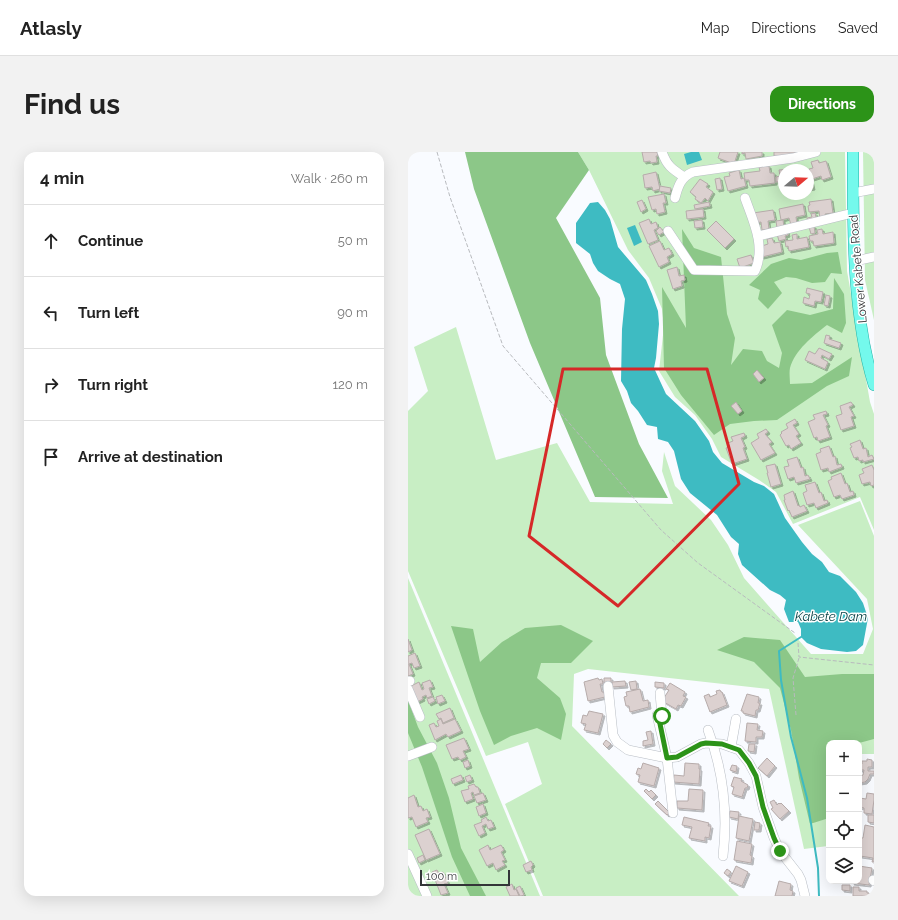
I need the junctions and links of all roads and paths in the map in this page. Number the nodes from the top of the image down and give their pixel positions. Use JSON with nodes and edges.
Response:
{"nodes":[{"id":1,"x":437,"y":152,"type":"edge"},
{"id":2,"x":662,"y":152,"type":"edge"},
{"id":3,"x":816,"y":152,"type":"edge"},
{"id":4,"x":853,"y":152,"type":"edge"},
{"id":5,"x":684,"y":177,"type":"junction"},
{"id":6,"x":874,"y":189,"type":"edge"},
{"id":7,"x":853,"y":193,"type":"junction"},
{"id":8,"x":675,"y":198,"type":"dead end"},
{"id":9,"x":745,"y":198,"type":"dead end"},
{"id":10,"x":853,"y":213,"type":"junction"},
{"id":11,"x":668,"y":231,"type":"dead end"},
{"id":12,"x":758,"y":236,"type":"junction"},
{"id":13,"x":874,"y":257,"type":"edge"},
{"id":14,"x":855,"y":261,"type":"junction"},
{"id":15,"x":874,"y":385,"type":"edge"},
{"id":16,"x":795,"y":633,"type":"dead end"},
{"id":17,"x":798,"y":643,"type":"dead end"},
{"id":18,"x":799,"y":658,"type":"junction"},
{"id":19,"x":874,"y":665,"type":"edge"},
{"id":20,"x":409,"y":684,"type":"edge"},
{"id":21,"x":608,"y":686,"type":"dead end"},
{"id":22,"x":660,"y":693,"type":"dead end"},
{"id":23,"x":796,"y":715,"type":"dead end"},
{"id":24,"x":420,"y":717,"type":"dead end"},
{"id":25,"x":736,"y":719,"type":"dead end"},
{"id":26,"x":708,"y":730,"type":"dead end"},
{"id":27,"x":714,"y":744,"type":"junction"},
{"id":28,"x":432,"y":747,"type":"dead end"},
{"id":29,"x":731,"y":747,"type":"junction"},
{"id":30,"x":408,"y":756,"type":"edge"},
{"id":31,"x":667,"y":758,"type":"junction"},
{"id":32,"x":673,"y":813,"type":"dead end"},
{"id":33,"x":408,"y":854,"type":"edge"},
{"id":34,"x":723,"y":856,"type":"dead end"},
{"id":35,"x":412,"y":873,"type":"edge"},
{"id":36,"x":427,"y":896,"type":"edge"},
{"id":37,"x":805,"y":896,"type":"edge"}],
"edges":[{"from":1,"to":16,"type":"path"},
{"from":2,"to":5,"type":"street"},
{"from":3,"to":5,"type":"street"},
{"from":4,"to":7,"type":"main road","name":"Lower Kabete Road"},
{"from":5,"to":8,"type":"street"},
{"from":6,"to":7,"type":"street"},
{"from":7,"to":10,"type":"main road","name":"Lower Kabete Road"},
{"from":9,"to":12,"type":"street"},
{"from":10,"to":12,"type":"street"},
{"from":10,"to":14,"type":"main road","name":"Lower Kabete Road"},
{"from":11,"to":12,"type":"street"},
{"from":13,"to":14,"type":"street"},
{"from":14,"to":15,"type":"main road","name":"Lower Kabete Road"},
{"from":17,"to":18,"type":"path"},
{"from":18,"to":19,"type":"path"},
{"from":18,"to":23,"type":"path"},
{"from":20,"to":24,"type":"street"},
{"from":21,"to":31,"type":"street"},
{"from":22,"to":31,"type":"street"},
{"from":25,"to":29,"type":"street"},
{"from":26,"to":27,"type":"street"},
{"from":27,"to":29,"type":"street"},
{"from":27,"to":31,"type":"street"},
{"from":27,"to":34,"type":"street"},
{"from":28,"to":30,"type":"street"},
{"from":29,"to":37,"type":"street"},
{"from":31,"to":32,"type":"street"},
{"from":33,"to":35,"type":"street"},
{"from":35,"to":36,"type":"street"}]}
